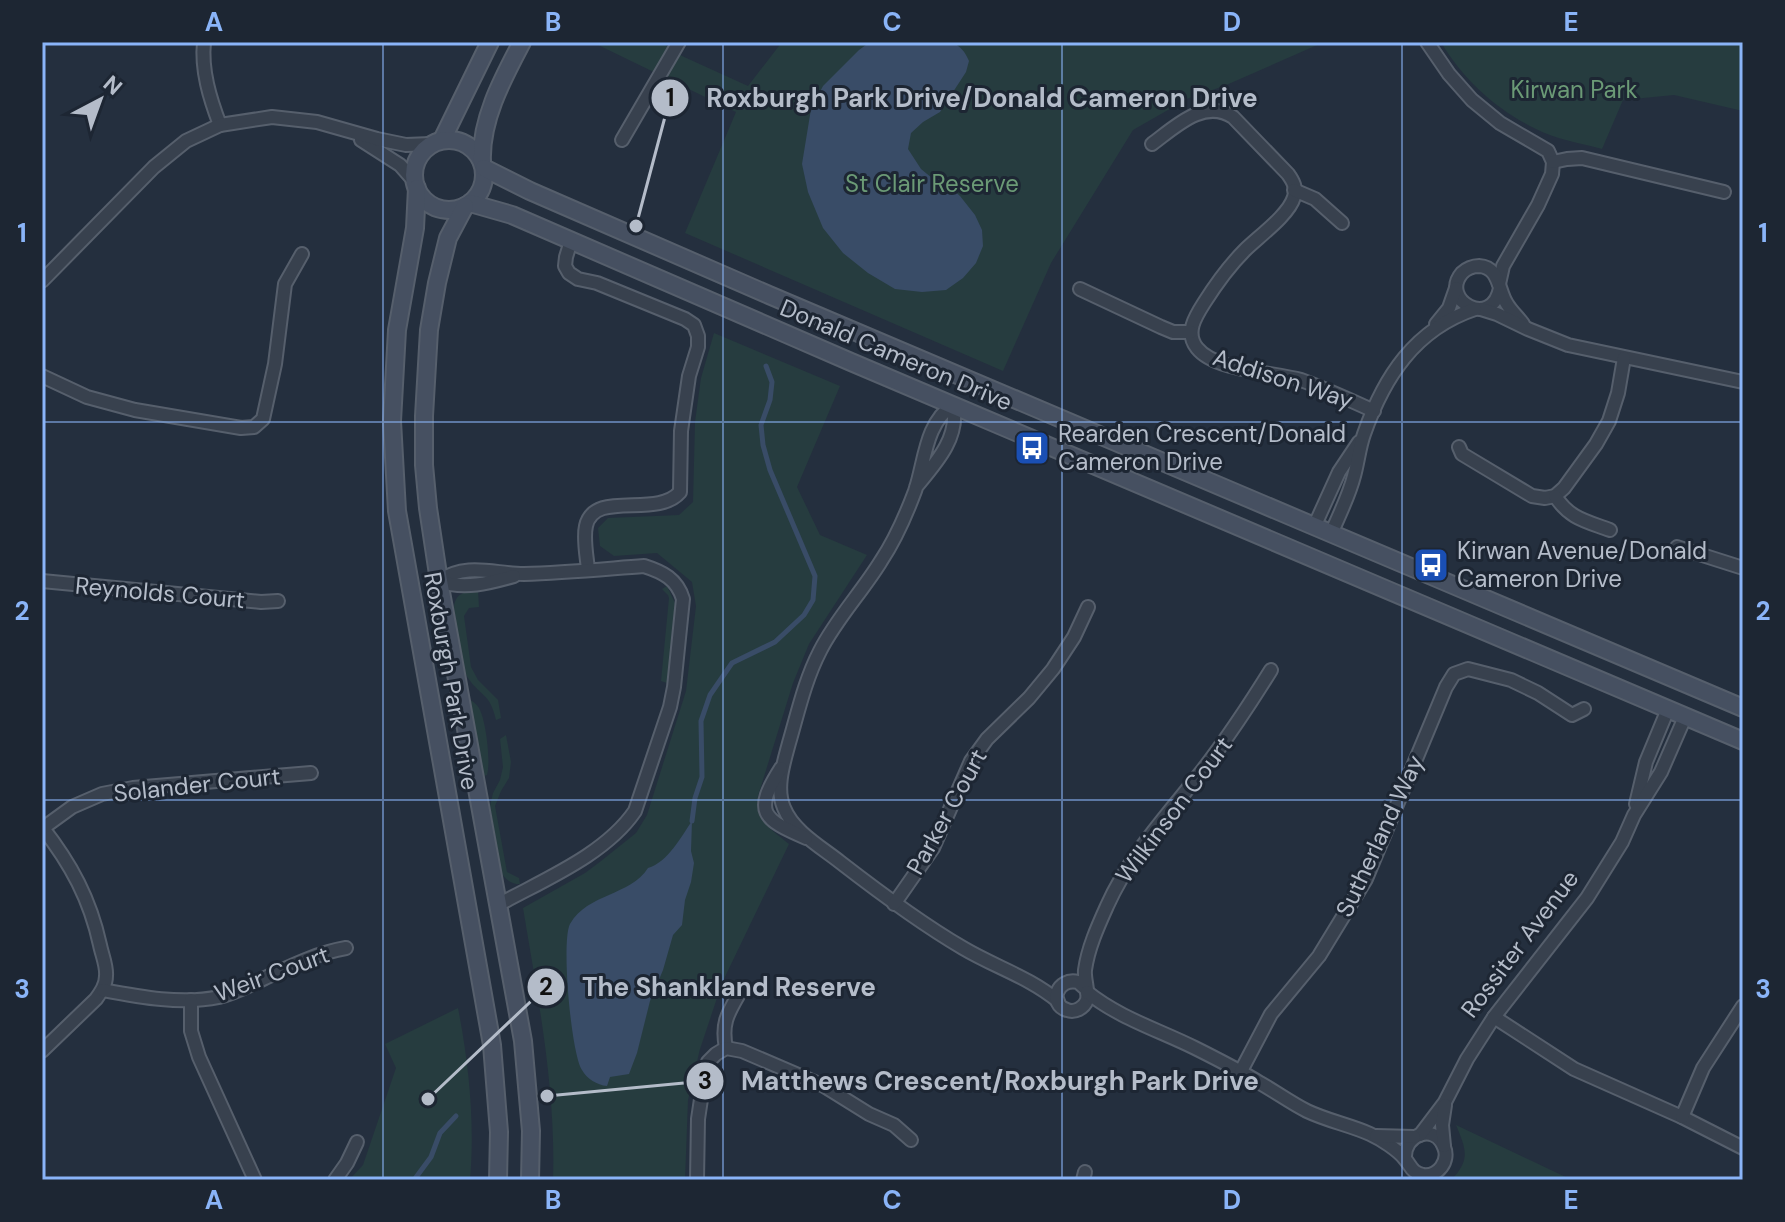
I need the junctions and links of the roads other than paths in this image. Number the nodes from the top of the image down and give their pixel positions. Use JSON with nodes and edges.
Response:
{"nodes":[{"id":1,"x":204,"y":42,"type":"edge"},
{"id":2,"x":490,"y":42,"type":"edge"},
{"id":3,"x":522,"y":42,"type":"edge"},
{"id":4,"x":679,"y":42,"type":"edge"},
{"id":5,"x":1427,"y":42,"type":"edge"},
{"id":6,"x":220,"y":125,"type":"junction"},
{"id":7,"x":346,"y":131,"type":"junction"},
{"id":8,"x":622,"y":140,"type":"dead end"},
{"id":9,"x":437,"y":142,"type":"junction"},
{"id":10,"x":1152,"y":144,"type":"dead end"},
{"id":11,"x":1553,"y":162,"type":"junction"},
{"id":12,"x":483,"y":165,"type":"junction"},
{"id":13,"x":416,"y":185,"type":"junction"},
{"id":14,"x":1294,"y":190,"type":"junction"},
{"id":15,"x":1724,"y":192,"type":"dead end"},
{"id":16,"x":468,"y":204,"type":"junction"},
{"id":17,"x":1342,"y":223,"type":"dead end"},
{"id":18,"x":1518,"y":239,"type":"junction"},
{"id":19,"x":571,"y":241,"type":"junction"},
{"id":20,"x":302,"y":254,"type":"dead end"},
{"id":21,"x":1478,"y":266,"type":"junction"},
{"id":22,"x":42,"y":281,"type":"edge"},
{"id":23,"x":1500,"y":286,"type":"junction"},
{"id":24,"x":1456,"y":287,"type":"junction"},
{"id":25,"x":1080,"y":289,"type":"dead end"},
{"id":26,"x":1478,"y":309,"type":"junction"},
{"id":27,"x":1528,"y":329,"type":"junction"},
{"id":28,"x":1191,"y":332,"type":"junction"},
{"id":29,"x":1429,"y":333,"type":"junction"},
{"id":30,"x":1624,"y":358,"type":"junction"},
{"id":31,"x":44,"y":376,"type":"edge"},
{"id":32,"x":965,"y":378,"type":"junction"},
{"id":33,"x":1743,"y":382,"type":"edge"},
{"id":34,"x":953,"y":405,"type":"junction"},
{"id":35,"x":1374,"y":411,"type":"junction"},
{"id":36,"x":1363,"y":436,"type":"junction"},
{"id":37,"x":1459,"y":447,"type":"dead end"},
{"id":38,"x":1555,"y":496,"type":"junction"},
{"id":39,"x":1314,"y":527,"type":"junction"},
{"id":40,"x":1610,"y":530,"type":"dead end"},
{"id":41,"x":1331,"y":534,"type":"junction"},
{"id":42,"x":1677,"y":547,"type":"dead end"},
{"id":43,"x":1302,"y":555,"type":"junction"},
{"id":44,"x":1320,"y":562,"type":"junction"},
{"id":45,"x":1743,"y":568,"type":"edge"},
{"id":46,"x":588,"y":570,"type":"junction"},
{"id":47,"x":449,"y":580,"type":"junction"},
{"id":48,"x":42,"y":581,"type":"edge"},
{"id":49,"x":409,"y":584,"type":"junction"},
{"id":50,"x":278,"y":601,"type":"dead end"},
{"id":51,"x":1088,"y":607,"type":"dead end"},
{"id":52,"x":1271,"y":670,"type":"dead end"},
{"id":53,"x":1680,"y":681,"type":"junction"},
{"id":54,"x":1697,"y":689,"type":"junction"},
{"id":55,"x":1743,"y":708,"type":"edge"},
{"id":56,"x":1584,"y":709,"type":"dead end"},
{"id":57,"x":1668,"y":709,"type":"junction"},
{"id":58,"x":1685,"y":717,"type":"junction"},
{"id":59,"x":1743,"y":741,"type":"edge"},
{"id":60,"x":311,"y":773,"type":"dead end"},
{"id":61,"x":1634,"y":815,"type":"junction"},
{"id":62,"x":43,"y":828,"type":"edge"},
{"id":63,"x":894,"y":904,"type":"junction"},
{"id":64,"x":498,"y":905,"type":"junction"},
{"id":65,"x":346,"y":948,"type":"dead end"},
{"id":66,"x":1088,"y":955,"type":"junction"},
{"id":67,"x":1023,"y":977,"type":"junction"},
{"id":68,"x":1065,"y":982,"type":"junction"},
{"id":69,"x":103,"y":990,"type":"junction"},
{"id":70,"x":1087,"y":991,"type":"junction"},
{"id":71,"x":740,"y":992,"type":"dead end"},
{"id":72,"x":191,"y":1000,"type":"junction"},
{"id":73,"x":1058,"y":1001,"type":"junction"},
{"id":74,"x":1743,"y":1006,"type":"edge"},
{"id":75,"x":1078,"y":1010,"type":"junction"},
{"id":76,"x":1118,"y":1013,"type":"junction"},
{"id":77,"x":1494,"y":1017,"type":"junction"},
{"id":78,"x":726,"y":1048,"type":"junction"},
{"id":79,"x":42,"y":1051,"type":"edge"},
{"id":80,"x":1241,"y":1071,"type":"junction"},
{"id":81,"x":1445,"y":1102,"type":"junction"},
{"id":82,"x":1682,"y":1117,"type":"junction"},
{"id":83,"x":1373,"y":1135,"type":"junction"},
{"id":84,"x":1417,"y":1136,"type":"junction"},
{"id":85,"x":911,"y":1140,"type":"dead end"},
{"id":86,"x":357,"y":1142,"type":"dead end"},
{"id":87,"x":1444,"y":1147,"type":"junction"},
{"id":88,"x":1743,"y":1148,"type":"edge"},
{"id":89,"x":1407,"y":1163,"type":"junction"},
{"id":90,"x":499,"y":1172,"type":"edge"},
{"id":91,"x":1430,"y":1177,"type":"edge"},
{"id":92,"x":255,"y":1180,"type":"edge"},
{"id":93,"x":335,"y":1180,"type":"edge"},
{"id":94,"x":530,"y":1180,"type":"edge"},
{"id":95,"x":697,"y":1180,"type":"edge"},
{"id":96,"x":1409,"y":1180,"type":"edge"}],
"edges":[{"from":1,"to":6,"type":"street"},
{"from":2,"to":9,"type":"street"},
{"from":3,"to":12,"type":"street"},
{"from":4,"to":8,"type":"street"},
{"from":5,"to":11,"type":"street"},
{"from":6,"to":7,"type":"street"},
{"from":6,"to":22,"type":"street"},
{"from":7,"to":9,"type":"street"},
{"from":7,"to":13,"type":"street"},
{"from":9,"to":12,"type":"street"},
{"from":9,"to":13,"type":"street"},
{"from":10,"to":14,"type":"street"},
{"from":11,"to":15,"type":"street"},
{"from":11,"to":18,"type":"street"},
{"from":12,"to":16,"type":"street"},
{"from":12,"to":32,"type":"street","name":"Donald Cameron Drive"},
{"from":13,"to":16,"type":"street"},
{"from":13,"to":49,"type":"street","name":"Roxburgh Park Drive"},
{"from":14,"to":17,"type":"street"},
{"from":14,"to":28,"type":"street","name":"Addison Way"},
{"from":16,"to":19,"type":"street","name":"Donald Cameron Drive"},
{"from":16,"to":47,"type":"street","name":"Roxburgh Park Drive"},
{"from":18,"to":21,"type":"street"},
{"from":18,"to":23,"type":"street"},
{"from":19,"to":34,"type":"street","name":"Donald Cameron Drive"},
{"from":19,"to":46,"type":"street"},
{"from":20,"to":31,"type":"street"},
{"from":21,"to":23,"type":"street"},
{"from":21,"to":24,"type":"street"},
{"from":23,"to":26,"type":"street"},
{"from":23,"to":27,"type":"street"},
{"from":24,"to":26,"type":"street"},
{"from":24,"to":29,"type":"street"},
{"from":25,"to":28,"type":"street"},
{"from":26,"to":27,"type":"street"},
{"from":26,"to":29,"type":"street"},
{"from":27,"to":30,"type":"street"},
{"from":28,"to":35,"type":"street","name":"Addison Way"},
{"from":29,"to":35,"type":"street"},
{"from":30,"to":33,"type":"street"},
{"from":30,"to":38,"type":"street"},
{"from":32,"to":34,"type":"street"},
{"from":32,"to":39,"type":"street","name":"Donald Cameron Drive"},
{"from":34,"to":43,"type":"street","name":"Donald Cameron Drive"},
{"from":34,"to":63,"type":"street"},
{"from":35,"to":36,"type":"street"},
{"from":36,"to":39,"type":"street"},
{"from":36,"to":41,"type":"street"},
{"from":37,"to":38,"type":"street"},
{"from":38,"to":40,"type":"street"},
{"from":39,"to":41,"type":"street","name":"Donald Cameron Drive"},
{"from":39,"to":43,"type":"street"},
{"from":41,"to":44,"type":"street"},
{"from":41,"to":53,"type":"street","name":"Donald Cameron Drive"},
{"from":42,"to":45,"type":"street"},
{"from":43,"to":44,"type":"street","name":"Donald Cameron Drive"},
{"from":44,"to":57,"type":"street","name":"Donald Cameron Drive"},
{"from":46,"to":47,"type":"street"},
{"from":46,"to":64,"type":"street"},
{"from":47,"to":49,"type":"street"},
{"from":47,"to":64,"type":"street","name":"Roxburgh Park Drive"},
{"from":48,"to":50,"type":"street","name":"Reynolds Court"},
{"from":49,"to":90,"type":"street","name":"Roxburgh Park Drive"},
{"from":51,"to":63,"type":"street","name":"Parker Court"},
{"from":52,"to":66,"type":"street","name":"Wilkinson Court"},
{"from":53,"to":54,"type":"street","name":"Donald Cameron Drive"},
{"from":53,"to":57,"type":"street","name":"Rossiter Avenue"},
{"from":54,"to":55,"type":"street","name":"Donald Cameron Drive"},
{"from":54,"to":58,"type":"street","name":"Rossiter Avenue"},
{"from":56,"to":80,"type":"street","name":"Sutherland Way"},
{"from":57,"to":58,"type":"street","name":"Donald Cameron Drive"},
{"from":57,"to":61,"type":"street","name":"Rossiter Avenue"},
{"from":58,"to":59,"type":"street","name":"Donald Cameron Drive"},
{"from":58,"to":61,"type":"street","name":"Rossiter Avenue"},
{"from":60,"to":62,"type":"street","name":"Solander Court"},
{"from":61,"to":77,"type":"street","name":"Rossiter Avenue"},
{"from":62,"to":69,"type":"street"},
{"from":63,"to":67,"type":"street"},
{"from":64,"to":94,"type":"street","name":"Roxburgh Park Drive"},
{"from":65,"to":72,"type":"street","name":"Weir Court"},
{"from":66,"to":68,"type":"street","name":"Wilkinson Court"},
{"from":66,"to":70,"type":"street","name":"Wilkinson Court"},
{"from":67,"to":68,"type":"street"},
{"from":67,"to":73,"type":"street"},
{"from":68,"to":70,"type":"street"},
{"from":68,"to":73,"type":"street"},
{"from":69,"to":72,"type":"street","name":"Weir Court"},
{"from":69,"to":79,"type":"street"},
{"from":70,"to":75,"type":"street"},
{"from":70,"to":76,"type":"street"},
{"from":71,"to":78,"type":"street"},
{"from":72,"to":92,"type":"street"},
{"from":73,"to":75,"type":"street"},
{"from":74,"to":82,"type":"street"},
{"from":75,"to":76,"type":"street"},
{"from":76,"to":80,"type":"street"},
{"from":77,"to":81,"type":"street","name":"Rossiter Avenue"},
{"from":77,"to":82,"type":"street"},
{"from":78,"to":85,"type":"street"},
{"from":78,"to":95,"type":"street"},
{"from":80,"to":83,"type":"street"},
{"from":81,"to":84,"type":"street","name":"Rossiter Avenue"},
{"from":81,"to":87,"type":"street","name":"Rossiter Avenue"},
{"from":82,"to":88,"type":"street"},
{"from":83,"to":84,"type":"street"},
{"from":83,"to":89,"type":"street"},
{"from":84,"to":87,"type":"street"},
{"from":84,"to":89,"type":"street"},
{"from":86,"to":93,"type":"street"},
{"from":87,"to":91,"type":"street"},
{"from":89,"to":91,"type":"street"},
{"from":89,"to":96,"type":"street"}]}
